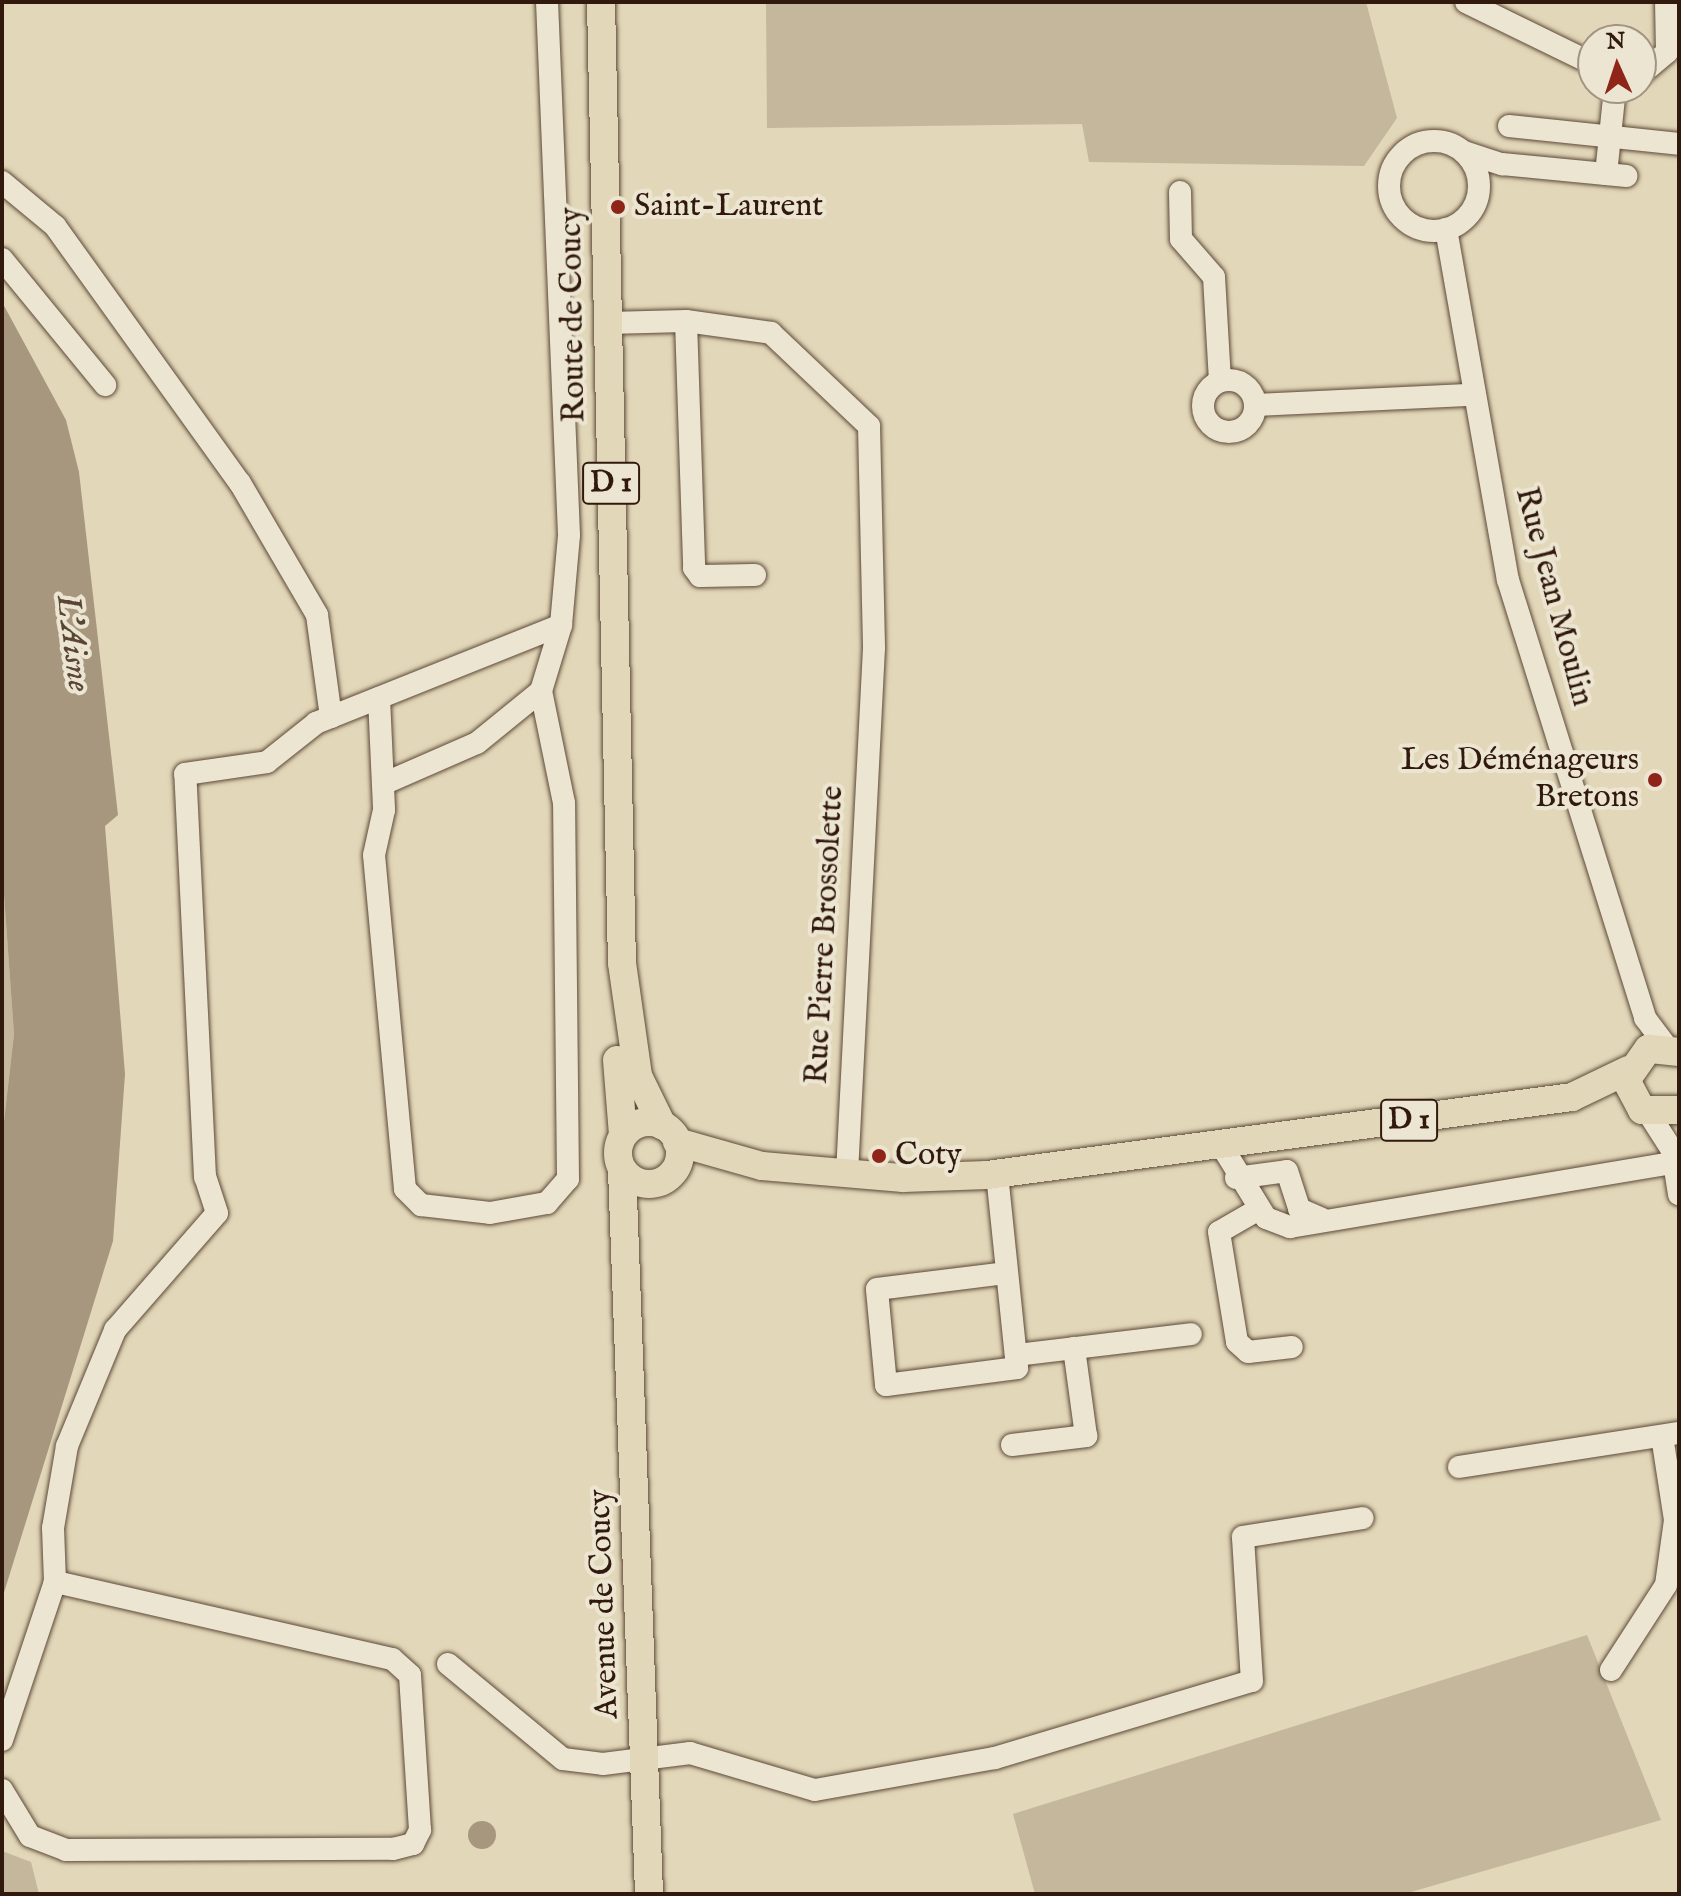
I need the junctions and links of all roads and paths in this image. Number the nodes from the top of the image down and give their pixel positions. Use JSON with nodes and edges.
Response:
{"nodes":[{"id":1,"x":547,"y":2,"type":"edge"},
{"id":2,"x":601,"y":2,"type":"edge"},
{"id":3,"x":1466,"y":2,"type":"edge"},
{"id":4,"x":1666,"y":2,"type":"edge"},
{"id":5,"x":1577,"y":56,"type":"edge"},
{"id":6,"x":1657,"y":60,"type":"edge"},
{"id":7,"x":1613,"y":104,"type":"edge"},
{"id":8,"x":1509,"y":126,"type":"dead end"},
{"id":9,"x":1610,"y":136,"type":"junction"},
{"id":10,"x":1679,"y":144,"type":"edge"},
{"id":11,"x":1464,"y":152,"type":"junction"},
{"id":12,"x":1502,"y":164,"type":"junction"},
{"id":13,"x":1479,"y":180,"type":"junction"},
{"id":14,"x":2,"y":182,"type":"edge"},
{"id":15,"x":1180,"y":192,"type":"dead end"},
{"id":16,"x":1446,"y":229,"type":"junction"},
{"id":17,"x":2,"y":259,"type":"edge"},
{"id":18,"x":686,"y":321,"type":"junction"},
{"id":19,"x":608,"y":323,"type":"junction"},
{"id":20,"x":1220,"y":381,"type":"junction"},
{"id":21,"x":105,"y":385,"type":"dead end"},
{"id":22,"x":1472,"y":395,"type":"junction"},
{"id":23,"x":1256,"y":405,"type":"junction"},
{"id":24,"x":755,"y":575,"type":"dead end"},
{"id":25,"x":561,"y":625,"type":"junction"},
{"id":26,"x":541,"y":691,"type":"junction"},
{"id":27,"x":379,"y":698,"type":"junction"},
{"id":28,"x":331,"y":717,"type":"junction"},
{"id":29,"x":383,"y":784,"type":"junction"},
{"id":30,"x":622,"y":963,"type":"junction"},
{"id":31,"x":1645,"y":1018,"type":"junction"},
{"id":32,"x":1673,"y":1050,"type":"edge"},
{"id":33,"x":1634,"y":1062,"type":"junction"},
{"id":34,"x":1572,"y":1097,"type":"junction"},
{"id":35,"x":1640,"y":1106,"type":"junction"},
{"id":36,"x":1679,"y":1110,"type":"edge"},
{"id":37,"x":1679,"y":1124,"type":"edge"},
{"id":38,"x":623,"y":1135,"type":"junction"},
{"id":39,"x":668,"y":1155,"type":"junction"},
{"id":40,"x":1236,"y":1158,"type":"junction"},
{"id":41,"x":1675,"y":1158,"type":"edge"},
{"id":42,"x":622,"y":1170,"type":"junction"},
{"id":43,"x":847,"y":1173,"type":"junction"},
{"id":44,"x":997,"y":1174,"type":"junction"},
{"id":45,"x":1679,"y":1194,"type":"edge"},
{"id":46,"x":1259,"y":1209,"type":"junction"},
{"id":47,"x":1322,"y":1219,"type":"junction"},
{"id":48,"x":1005,"y":1273,"type":"junction"},
{"id":49,"x":631,"y":1311,"type":"junction"},
{"id":50,"x":1191,"y":1334,"type":"dead end"},
{"id":51,"x":1292,"y":1347,"type":"dead end"},
{"id":52,"x":1074,"y":1348,"type":"junction"},
{"id":53,"x":1016,"y":1355,"type":"junction"},
{"id":54,"x":1670,"y":1434,"type":"edge"},
{"id":55,"x":1012,"y":1445,"type":"dead end"},
{"id":56,"x":1459,"y":1467,"type":"dead end"},
{"id":57,"x":1363,"y":1518,"type":"dead end"},
{"id":58,"x":55,"y":1582,"type":"junction"},
{"id":59,"x":448,"y":1664,"type":"dead end"},
{"id":60,"x":1611,"y":1670,"type":"dead end"},
{"id":61,"x":2,"y":1740,"type":"edge"},
{"id":62,"x":644,"y":1756,"type":"junction"},
{"id":63,"x":2,"y":1790,"type":"edge"},
{"id":64,"x":649,"y":1894,"type":"edge"}],
"edges":[{"from":1,"to":25,"type":"street"},
{"from":2,"to":19,"type":"main road","name":"Route de Coucy","number":"D 1"},
{"from":3,"to":5,"type":"street"},
{"from":4,"to":6,"type":"street"},
{"from":7,"to":9,"type":"street"},
{"from":8,"to":9,"type":"street"},
{"from":9,"to":10,"type":"street"},
{"from":9,"to":12,"type":"street"},
{"from":11,"to":12,"type":"street"},
{"from":11,"to":13,"type":"street"},
{"from":11,"to":16,"type":"street"},
{"from":12,"to":13,"type":"street"},
{"from":13,"to":16,"type":"street"},
{"from":14,"to":28,"type":"street"},
{"from":15,"to":20,"type":"street"},
{"from":16,"to":22,"type":"street","name":"Rue Jean Moulin"},
{"from":17,"to":21,"type":"street"},
{"from":18,"to":19,"type":"street"},
{"from":18,"to":24,"type":"street"},
{"from":18,"to":43,"type":"street","name":"Rue Pierre Brossolette"},
{"from":19,"to":30,"type":"main road","name":"Route de Coucy","number":"D 1"},
{"from":20,"to":23,"type":"street"},
{"from":20,"to":23,"type":"street"},
{"from":22,"to":23,"type":"street"},
{"from":22,"to":31,"type":"street","name":"Rue Jean Moulin"},
{"from":25,"to":26,"type":"street"},
{"from":25,"to":27,"type":"street"},
{"from":26,"to":29,"type":"street"},
{"from":26,"to":29,"type":"street"},
{"from":27,"to":28,"type":"street"},
{"from":27,"to":29,"type":"street"},
{"from":28,"to":58,"type":"street"},
{"from":30,"to":38,"type":"main road","name":"Route de Coucy"},
{"from":30,"to":39,"type":"main road","name":"Route de Coucy"},
{"from":31,"to":32,"type":"street","name":"Rue Jean Moulin"},
{"from":31,"to":33,"type":"street","name":"Rue Jean Moulin"},
{"from":32,"to":33,"type":"main road"},
{"from":33,"to":34,"type":"main road","number":"D 1"},
{"from":33,"to":35,"type":"main road"},
{"from":34,"to":35,"type":"main road","number":"D 1"},
{"from":34,"to":40,"type":"main road","number":"D 1"},
{"from":35,"to":36,"type":"main road"},
{"from":35,"to":41,"type":"street"},
{"from":37,"to":41,"type":"street"},
{"from":38,"to":39,"type":"main road"},
{"from":38,"to":42,"type":"main road","name":"Route de Coucy"},
{"from":39,"to":42,"type":"main road"},
{"from":39,"to":43,"type":"main road","number":"D 1"},
{"from":39,"to":49,"type":"main road","name":"Avenue de Coucy"},
{"from":40,"to":44,"type":"main road","number":"D 1"},
{"from":40,"to":46,"type":"street"},
{"from":40,"to":47,"type":"street"},
{"from":41,"to":45,"type":"street"},
{"from":41,"to":47,"type":"street"},
{"from":42,"to":49,"type":"main road","name":"Avenue de Coucy"},
{"from":43,"to":44,"type":"main road","number":"D 1"},
{"from":44,"to":48,"type":"street"},
{"from":46,"to":47,"type":"street"},
{"from":46,"to":51,"type":"street"},
{"from":48,"to":53,"type":"street"},
{"from":48,"to":53,"type":"street"},
{"from":49,"to":62,"type":"main road","name":"Avenue de Coucy"},
{"from":50,"to":52,"type":"street"},
{"from":52,"to":53,"type":"street"},
{"from":52,"to":55,"type":"street"},
{"from":54,"to":56,"type":"street"},
{"from":54,"to":60,"type":"street"},
{"from":57,"to":62,"type":"street"},
{"from":58,"to":61,"type":"street"},
{"from":58,"to":63,"type":"street"},
{"from":59,"to":62,"type":"street"},
{"from":62,"to":64,"type":"main road","name":"Avenue de Coucy"}]}
